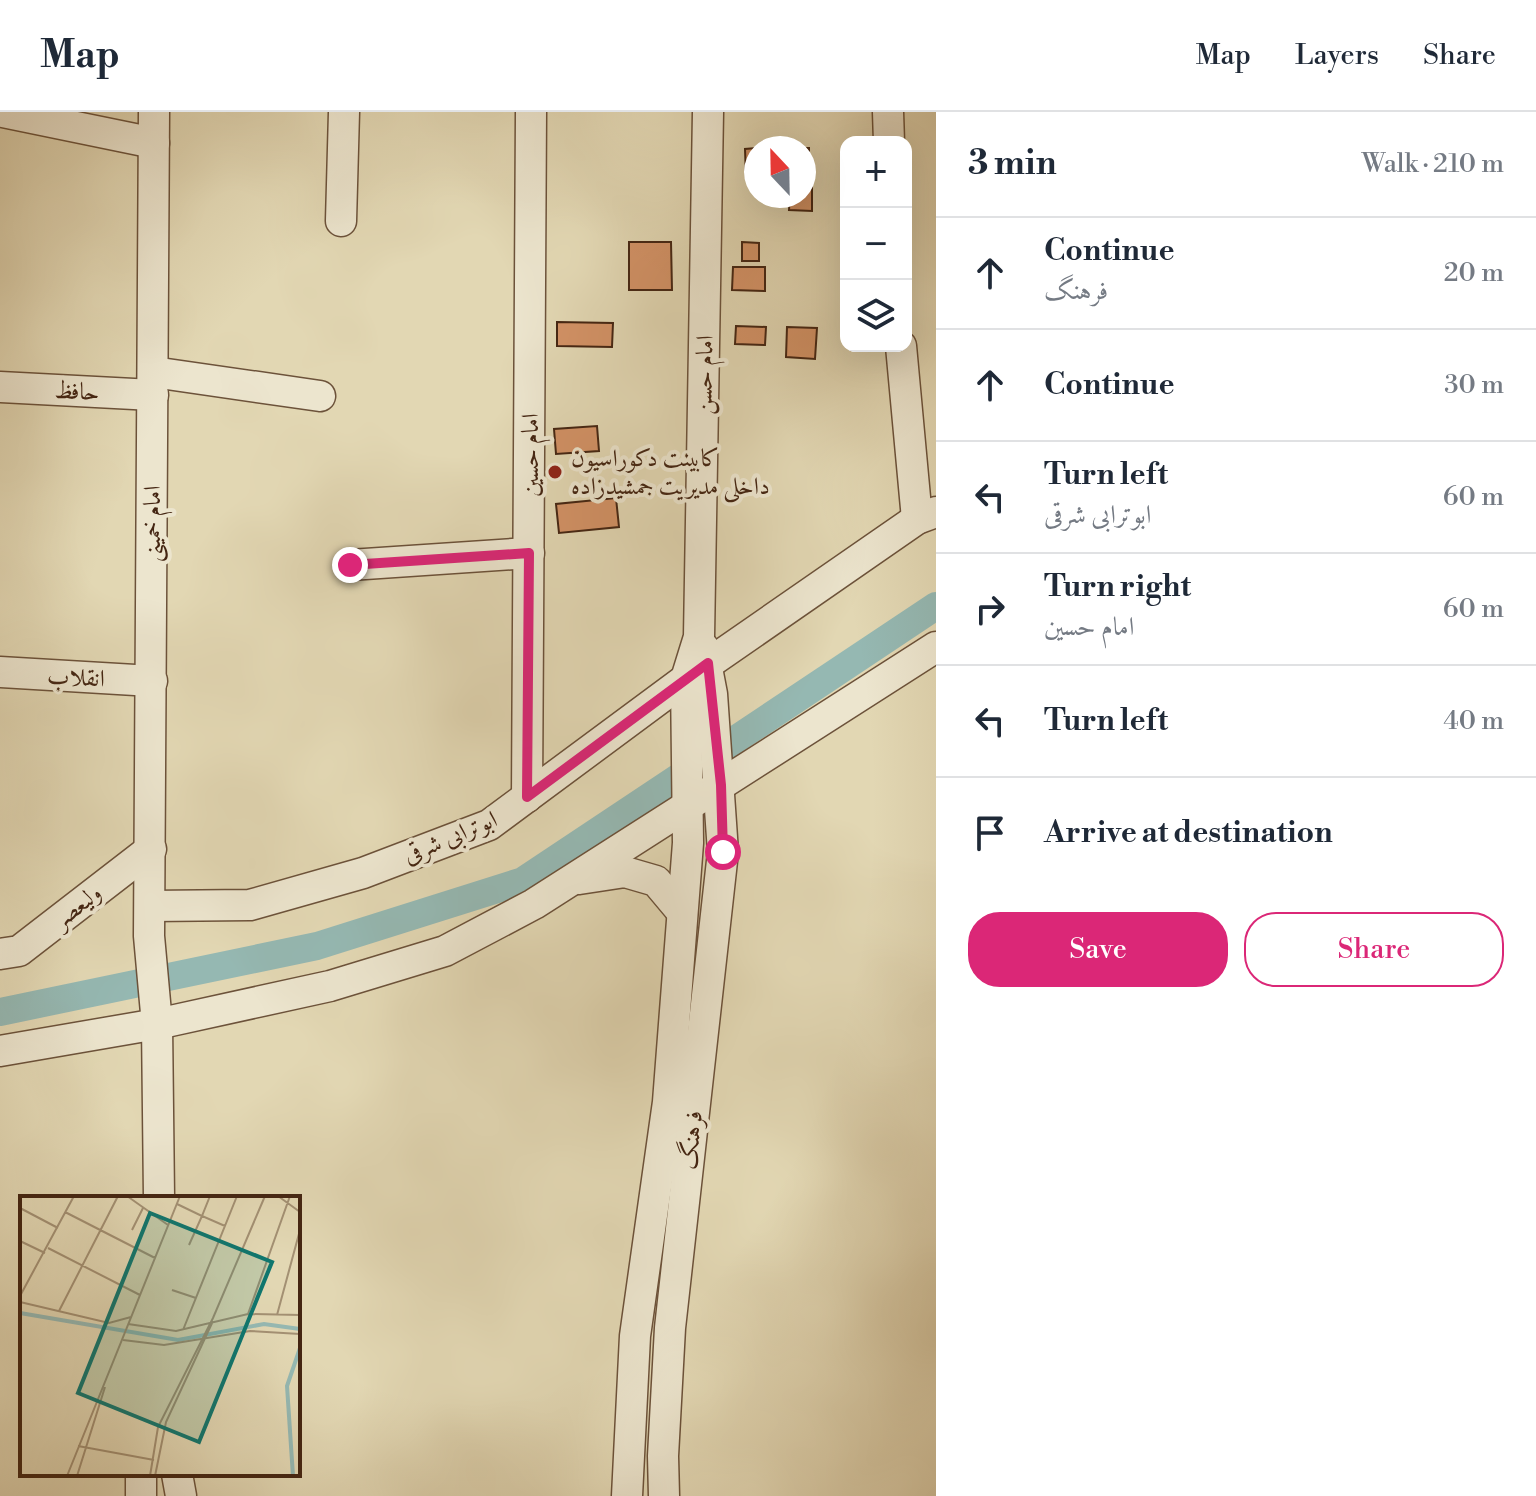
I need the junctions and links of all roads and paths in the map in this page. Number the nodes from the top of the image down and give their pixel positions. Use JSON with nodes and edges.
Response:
{"nodes":[{"id":1,"x":3,"y":112,"type":"edge"},
{"id":2,"x":154,"y":112,"type":"edge"},
{"id":3,"x":344,"y":112,"type":"edge"},
{"id":4,"x":531,"y":112,"type":"edge"},
{"id":5,"x":708,"y":112,"type":"edge"},
{"id":6,"x":888,"y":112,"type":"edge"},
{"id":7,"x":889,"y":136,"type":"edge"},
{"id":8,"x":154,"y":143,"type":"junction"},
{"id":9,"x":341,"y":221,"type":"dead end"},
{"id":10,"x":902,"y":352,"type":"edge"},
{"id":11,"x":153,"y":383,"type":"junction"},
{"id":12,"x":0,"y":387,"type":"edge"},
{"id":13,"x":320,"y":396,"type":"dead end"},
{"id":14,"x":927,"y":515,"type":"edge"},
{"id":15,"x":529,"y":553,"type":"junction"},
{"id":16,"x":350,"y":565,"type":"dead end"},
{"id":17,"x":936,"y":647,"type":"edge"},
{"id":18,"x":0,"y":672,"type":"edge"},
{"id":19,"x":698,"y":676,"type":"junction"},
{"id":20,"x":152,"y":681,"type":"junction"},
{"id":21,"x":720,"y":776,"type":"junction"},
{"id":22,"x":687,"y":796,"type":"junction"},
{"id":23,"x":527,"y":797,"type":"junction"},
{"id":24,"x":151,"y":849,"type":"junction"},
{"id":25,"x":569,"y":881,"type":"junction"},
{"id":26,"x":682,"y":912,"type":"junction"},
{"id":27,"x":149,"y":921,"type":"junction"},
{"id":28,"x":0,"y":954,"type":"edge"},
{"id":29,"x":157,"y":1024,"type":"junction"},
{"id":30,"x":0,"y":1051,"type":"edge"},
{"id":31,"x":159,"y":1196,"type":"edge"},
{"id":32,"x":177,"y":1476,"type":"edge"},
{"id":33,"x":181,"y":1496,"type":"edge"},
{"id":34,"x":627,"y":1496,"type":"edge"},
{"id":35,"x":664,"y":1496,"type":"edge"}],
"edges":[{"from":1,"to":8,"type":"street"},
{"from":2,"to":8,"type":"street","name":"امام خمینی"},
{"from":3,"to":9,"type":"street"},
{"from":4,"to":15,"type":"street","name":"امام حسین"},
{"from":5,"to":19,"type":"street","name":"امام حسن"},
{"from":6,"to":7,"type":"street"},
{"from":8,"to":11,"type":"street","name":"امام خمینی"},
{"from":10,"to":14,"type":"street"},
{"from":11,"to":12,"type":"street","name":"حافظ"},
{"from":11,"to":13,"type":"street","name":"حافظ"},
{"from":11,"to":20,"type":"street","name":"امام خمینی"},
{"from":14,"to":19,"type":"street","name":"ابوترابی شرقی"},
{"from":15,"to":16,"type":"street"},
{"from":15,"to":23,"type":"street","name":"امام حسین"},
{"from":17,"to":21,"type":"street"},
{"from":18,"to":20,"type":"street","name":"انقلاب"},
{"from":19,"to":21,"type":"street","name":"فرهنگ"},
{"from":19,"to":22,"type":"street","name":"فرهنگ"},
{"from":19,"to":23,"type":"street","name":"ابوترابی شرقی"},
{"from":20,"to":24,"type":"street","name":"امام خمینی"},
{"from":21,"to":22,"type":"street"},
{"from":21,"to":35,"type":"street","name":"فرهنگ"},
{"from":22,"to":25,"type":"street"},
{"from":22,"to":26,"type":"street","name":"فرهنگ"},
{"from":23,"to":27,"type":"street","name":"ابوترابی شرقی"},
{"from":24,"to":27,"type":"street","name":"امام خمینی"},
{"from":24,"to":28,"type":"street","name":"ولیعصر"},
{"from":25,"to":26,"type":"street"},
{"from":25,"to":29,"type":"street"},
{"from":26,"to":34,"type":"street","name":"فرهنگ"},
{"from":27,"to":29,"type":"street","name":"امام خمینی"},
{"from":29,"to":30,"type":"street"},
{"from":29,"to":31,"type":"street","name":"امام خمینی"},
{"from":32,"to":33,"type":"street"}]}
